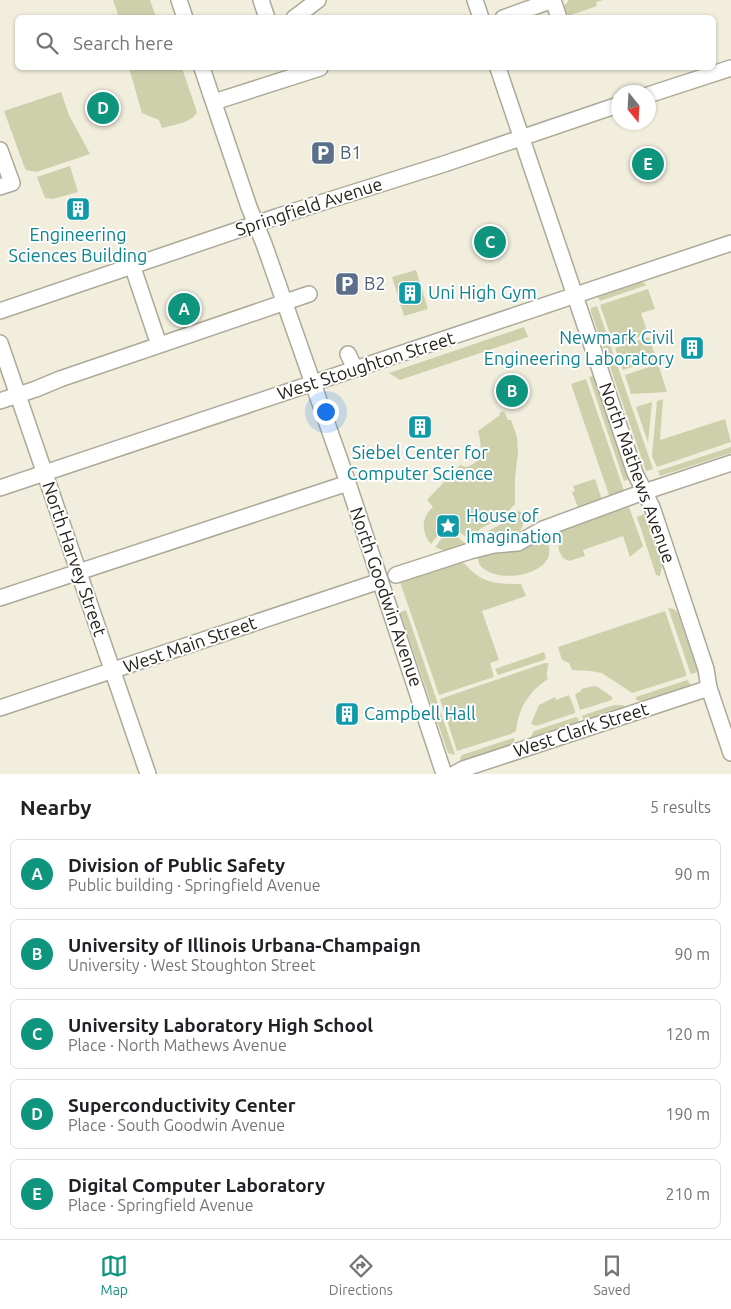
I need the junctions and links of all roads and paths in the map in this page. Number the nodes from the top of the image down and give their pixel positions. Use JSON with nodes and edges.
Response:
{"nodes":[{"id":1,"x":179,"y":0,"type":"edge"},
{"id":2,"x":261,"y":0,"type":"edge"},
{"id":3,"x":318,"y":0,"type":"edge"},
{"id":4,"x":476,"y":0,"type":"edge"},
{"id":5,"x":553,"y":0,"type":"edge"},
{"id":6,"x":184,"y":15,"type":"edge"},
{"id":7,"x":266,"y":15,"type":"edge"},
{"id":8,"x":298,"y":15,"type":"edge"},
{"id":9,"x":480,"y":15,"type":"edge"},
{"id":10,"x":511,"y":15,"type":"edge"},
{"id":11,"x":558,"y":15,"type":"edge"},
{"id":12,"x":731,"y":68,"type":"edge"},
{"id":13,"x":203,"y":70,"type":"edge"},
{"id":14,"x":314,"y":70,"type":"edge"},
{"id":15,"x":499,"y":70,"type":"edge"},
{"id":16,"x":656,"y":92,"type":"edge"},
{"id":17,"x":214,"y":102,"type":"junction"},
{"id":18,"x":611,"y":107,"type":"edge"},
{"id":19,"x":522,"y":137,"type":"junction"},
{"id":20,"x":0,"y":150,"type":"edge"},
{"id":21,"x":0,"y":187,"type":"edge"},
{"id":22,"x":256,"y":224,"type":"junction"},
{"id":23,"x":731,"y":243,"type":"edge"},
{"id":24,"x":132,"y":265,"type":"junction"},
{"id":25,"x":309,"y":294,"type":"dead end"},
{"id":26,"x":575,"y":296,"type":"junction"},
{"id":27,"x":284,"y":302,"type":"junction"},
{"id":28,"x":1,"y":306,"type":"edge"},
{"id":29,"x":0,"y":344,"type":"edge"},
{"id":30,"x":159,"y":345,"type":"junction"},
{"id":31,"x":348,"y":354,"type":"dead end"},
{"id":32,"x":354,"y":369,"type":"junction"},
{"id":33,"x":313,"y":383,"type":"junction"},
{"id":34,"x":18,"y":395,"type":"junction"},
{"id":35,"x":0,"y":401,"type":"edge"},
{"id":36,"x":731,"y":463,"type":"edge"},
{"id":37,"x":45,"y":474,"type":"junction"},
{"id":38,"x":348,"y":483,"type":"junction"},
{"id":39,"x":0,"y":488,"type":"edge"},
{"id":40,"x":645,"y":492,"type":"junction"},
{"id":41,"x":78,"y":572,"type":"junction"},
{"id":42,"x":396,"y":575,"type":"dead end"},
{"id":43,"x":380,"y":581,"type":"junction"},
{"id":44,"x":0,"y":598,"type":"edge"},
{"id":45,"x":112,"y":671,"type":"junction"},
{"id":46,"x":709,"y":688,"type":"junction"},
{"id":47,"x":0,"y":708,"type":"edge"},
{"id":48,"x":728,"y":734,"type":"edge"},
{"id":49,"x":731,"y":753,"type":"edge"},
{"id":50,"x":143,"y":773,"type":"edge"},
{"id":51,"x":444,"y":774,"type":"edge"},
{"id":52,"x":454,"y":774,"type":"edge"}],
"edges":[{"from":1,"to":6,"type":"street"},
{"from":2,"to":7,"type":"street"},
{"from":3,"to":8,"type":"street"},
{"from":4,"to":9,"type":"street"},
{"from":5,"to":10,"type":"street"},
{"from":5,"to":11,"type":"street"},
{"from":12,"to":16,"type":"street"},
{"from":13,"to":17,"type":"street","name":"North Goodwin Avenue"},
{"from":14,"to":17,"type":"street"},
{"from":15,"to":19,"type":"street","name":"North Mathews Avenue"},
{"from":17,"to":22,"type":"street","name":"North Goodwin Avenue"},
{"from":18,"to":19,"type":"street","name":"Springfield Avenue"},
{"from":19,"to":22,"type":"street","name":"Springfield Avenue"},
{"from":19,"to":26,"type":"street","name":"North Mathews Avenue"},
{"from":20,"to":21,"type":"street"},
{"from":22,"to":24,"type":"street","name":"Springfield Avenue"},
{"from":22,"to":27,"type":"street","name":"North Goodwin Avenue"},
{"from":23,"to":26,"type":"street","name":"West Stoughton Street"},
{"from":24,"to":28,"type":"street","name":"Springfield Avenue"},
{"from":24,"to":30,"type":"street"},
{"from":25,"to":27,"type":"street"},
{"from":26,"to":32,"type":"street","name":"West Stoughton Street"},
{"from":26,"to":40,"type":"street","name":"North Mathews Avenue"},
{"from":27,"to":30,"type":"street"},
{"from":27,"to":33,"type":"street","name":"North Goodwin Avenue"},
{"from":29,"to":34,"type":"street","name":"North Harvey Street"},
{"from":30,"to":34,"type":"street"},
{"from":31,"to":32,"type":"street"},
{"from":32,"to":33,"type":"street","name":"West Stoughton Street"},
{"from":33,"to":37,"type":"street","name":"West Stoughton Street"},
{"from":33,"to":38,"type":"street","name":"North Goodwin Avenue"},
{"from":34,"to":35,"type":"street"},
{"from":34,"to":37,"type":"street","name":"North Harvey Street"},
{"from":36,"to":40,"type":"street"},
{"from":37,"to":39,"type":"street","name":"West Stoughton Street"},
{"from":37,"to":41,"type":"street","name":"North Harvey Street"},
{"from":38,"to":41,"type":"street"},
{"from":38,"to":43,"type":"street","name":"North Goodwin Avenue"},
{"from":40,"to":42,"type":"street"},
{"from":40,"to":46,"type":"street","name":"North Mathews Avenue"},
{"from":41,"to":44,"type":"street"},
{"from":41,"to":45,"type":"street","name":"North Harvey Street"},
{"from":43,"to":45,"type":"street","name":"West Main Street"},
{"from":43,"to":51,"type":"street","name":"North Goodwin Avenue"},
{"from":45,"to":47,"type":"street","name":"West Main Street"},
{"from":45,"to":50,"type":"street","name":"North Harvey Street"},
{"from":46,"to":48,"type":"street","name":"North Mathews Avenue"},
{"from":46,"to":52,"type":"street","name":"West Clark Street"},
{"from":48,"to":49,"type":"street","name":"North Mathews Avenue"}]}
